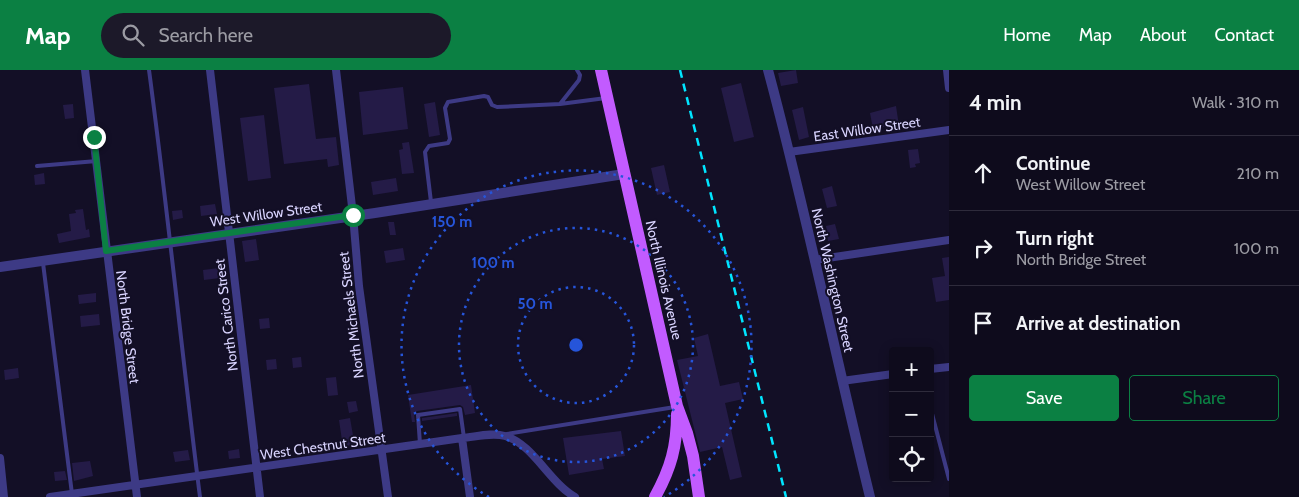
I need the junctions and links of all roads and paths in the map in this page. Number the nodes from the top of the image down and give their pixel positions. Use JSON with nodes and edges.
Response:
{"nodes":[{"id":1,"x":85,"y":70,"type":"edge"},
{"id":2,"x":149,"y":70,"type":"edge"},
{"id":3,"x":210,"y":70,"type":"edge"},
{"id":4,"x":336,"y":70,"type":"edge"},
{"id":5,"x":577,"y":70,"type":"edge"},
{"id":6,"x":601,"y":70,"type":"edge"},
{"id":7,"x":768,"y":70,"type":"edge"},
{"id":8,"x":947,"y":70,"type":"edge"},
{"id":9,"x":949,"y":88,"type":"edge"},
{"id":10,"x":607,"y":98,"type":"junction"},
{"id":11,"x":560,"y":104,"type":"junction"},
{"id":12,"x":949,"y":130,"type":"edge"},
{"id":13,"x":789,"y":152,"type":"junction"},
{"id":14,"x":97,"y":161,"type":"junction"},
{"id":15,"x":37,"y":166,"type":"dead end"},
{"id":16,"x":624,"y":174,"type":"junction"},
{"id":17,"x":432,"y":204,"type":"junction"},
{"id":18,"x":353,"y":215,"type":"junction"},
{"id":19,"x":229,"y":233,"type":"junction"},
{"id":20,"x":949,"y":240,"type":"edge"},
{"id":21,"x":169,"y":242,"type":"junction"},
{"id":22,"x":106,"y":251,"type":"junction"},
{"id":23,"x":43,"y":260,"type":"junction"},
{"id":24,"x":814,"y":260,"type":"junction"},
{"id":25,"x":0,"y":266,"type":"edge"},
{"id":26,"x":949,"y":367,"type":"edge"},
{"id":27,"x":934,"y":369,"type":"edge"},
{"id":28,"x":889,"y":375,"type":"edge"},
{"id":29,"x":842,"y":381,"type":"junction"},
{"id":30,"x":677,"y":406,"type":"junction"},
{"id":31,"x":934,"y":421,"type":"edge"},
{"id":32,"x":504,"y":435,"type":"junction"},
{"id":33,"x":463,"y":438,"type":"junction"},
{"id":34,"x":420,"y":445,"type":"junction"},
{"id":35,"x":382,"y":451,"type":"junction"},
{"id":36,"x":0,"y":458,"type":"edge"},
{"id":37,"x":256,"y":468,"type":"junction"},
{"id":38,"x":197,"y":477,"type":"junction"},
{"id":39,"x":949,"y":479,"type":"edge"},
{"id":40,"x":136,"y":485,"type":"junction"},
{"id":41,"x":72,"y":494,"type":"junction"},
{"id":42,"x":4,"y":497,"type":"edge"},
{"id":43,"x":50,"y":497,"type":"edge"},
{"id":44,"x":138,"y":497,"type":"edge"},
{"id":45,"x":200,"y":497,"type":"edge"},
{"id":46,"x":260,"y":497,"type":"edge"},
{"id":47,"x":388,"y":497,"type":"edge"},
{"id":48,"x":470,"y":497,"type":"edge"},
{"id":49,"x":575,"y":497,"type":"edge"},
{"id":50,"x":655,"y":497,"type":"edge"},
{"id":51,"x":699,"y":497,"type":"edge"},
{"id":52,"x":870,"y":497,"type":"edge"}],
"edges":[{"from":1,"to":14,"type":"street","name":"North Bridge Street"},
{"from":2,"to":21,"type":"lane"},
{"from":3,"to":19,"type":"street","name":"North Carico Street"},
{"from":4,"to":18,"type":"street","name":"North Michaels Street"},
{"from":5,"to":11,"type":"lane"},
{"from":6,"to":10,"type":"main road","name":"North Illinois Avenue"},
{"from":7,"to":13,"type":"street","name":"North Washington Street"},
{"from":8,"to":9,"type":"street"},
{"from":10,"to":11,"type":"lane"},
{"from":10,"to":16,"type":"main road","name":"North Illinois Avenue"},
{"from":11,"to":17,"type":"lane"},
{"from":12,"to":13,"type":"street","name":"East Willow Street"},
{"from":13,"to":24,"type":"street","name":"North Washington Street"},
{"from":14,"to":15,"type":"lane"},
{"from":14,"to":22,"type":"street","name":"North Bridge Street"},
{"from":16,"to":17,"type":"street","name":"West Willow Street"},
{"from":16,"to":30,"type":"main road","name":"North Illinois Avenue"},
{"from":17,"to":18,"type":"street","name":"West Willow Street"},
{"from":18,"to":19,"type":"street","name":"West Willow Street"},
{"from":18,"to":35,"type":"street","name":"North Michaels Street"},
{"from":19,"to":21,"type":"street","name":"West Willow Street"},
{"from":19,"to":37,"type":"street","name":"North Carico Street"},
{"from":20,"to":24,"type":"street"},
{"from":21,"to":22,"type":"street","name":"West Willow Street"},
{"from":21,"to":38,"type":"lane"},
{"from":22,"to":23,"type":"street","name":"West Willow Street"},
{"from":22,"to":40,"type":"street","name":"North Bridge Street"},
{"from":23,"to":25,"type":"street","name":"West Willow Street"},
{"from":23,"to":41,"type":"lane"},
{"from":24,"to":29,"type":"street","name":"North Washington Street"},
{"from":26,"to":27,"type":"street"},
{"from":28,"to":29,"type":"street"},
{"from":29,"to":52,"type":"street","name":"North Washington Street"},
{"from":30,"to":32,"type":"lane"},
{"from":30,"to":50,"type":"main road"},
{"from":30,"to":51,"type":"main road","name":"North Illinois Avenue"},
{"from":31,"to":39,"type":"lane"},
{"from":32,"to":33,"type":"street","name":"West Chestnut Street"},
{"from":32,"to":49,"type":"street"},
{"from":33,"to":34,"type":"street","name":"West Chestnut Street"},
{"from":33,"to":34,"type":"lane"},
{"from":33,"to":48,"type":"street"},
{"from":34,"to":35,"type":"street","name":"West Chestnut Street"},
{"from":35,"to":37,"type":"street","name":"West Chestnut Street"},
{"from":35,"to":47,"type":"street","name":"North Michaels Street"},
{"from":36,"to":42,"type":"street"},
{"from":37,"to":38,"type":"street","name":"West Chestnut Street"},
{"from":37,"to":46,"type":"street","name":"North Carico Street"},
{"from":38,"to":40,"type":"street","name":"West Chestnut Street"},
{"from":38,"to":45,"type":"lane"},
{"from":40,"to":41,"type":"street","name":"West Chestnut Street"},
{"from":40,"to":44,"type":"street","name":"North Bridge Street"},
{"from":41,"to":43,"type":"street","name":"West Chestnut Street"}]}
